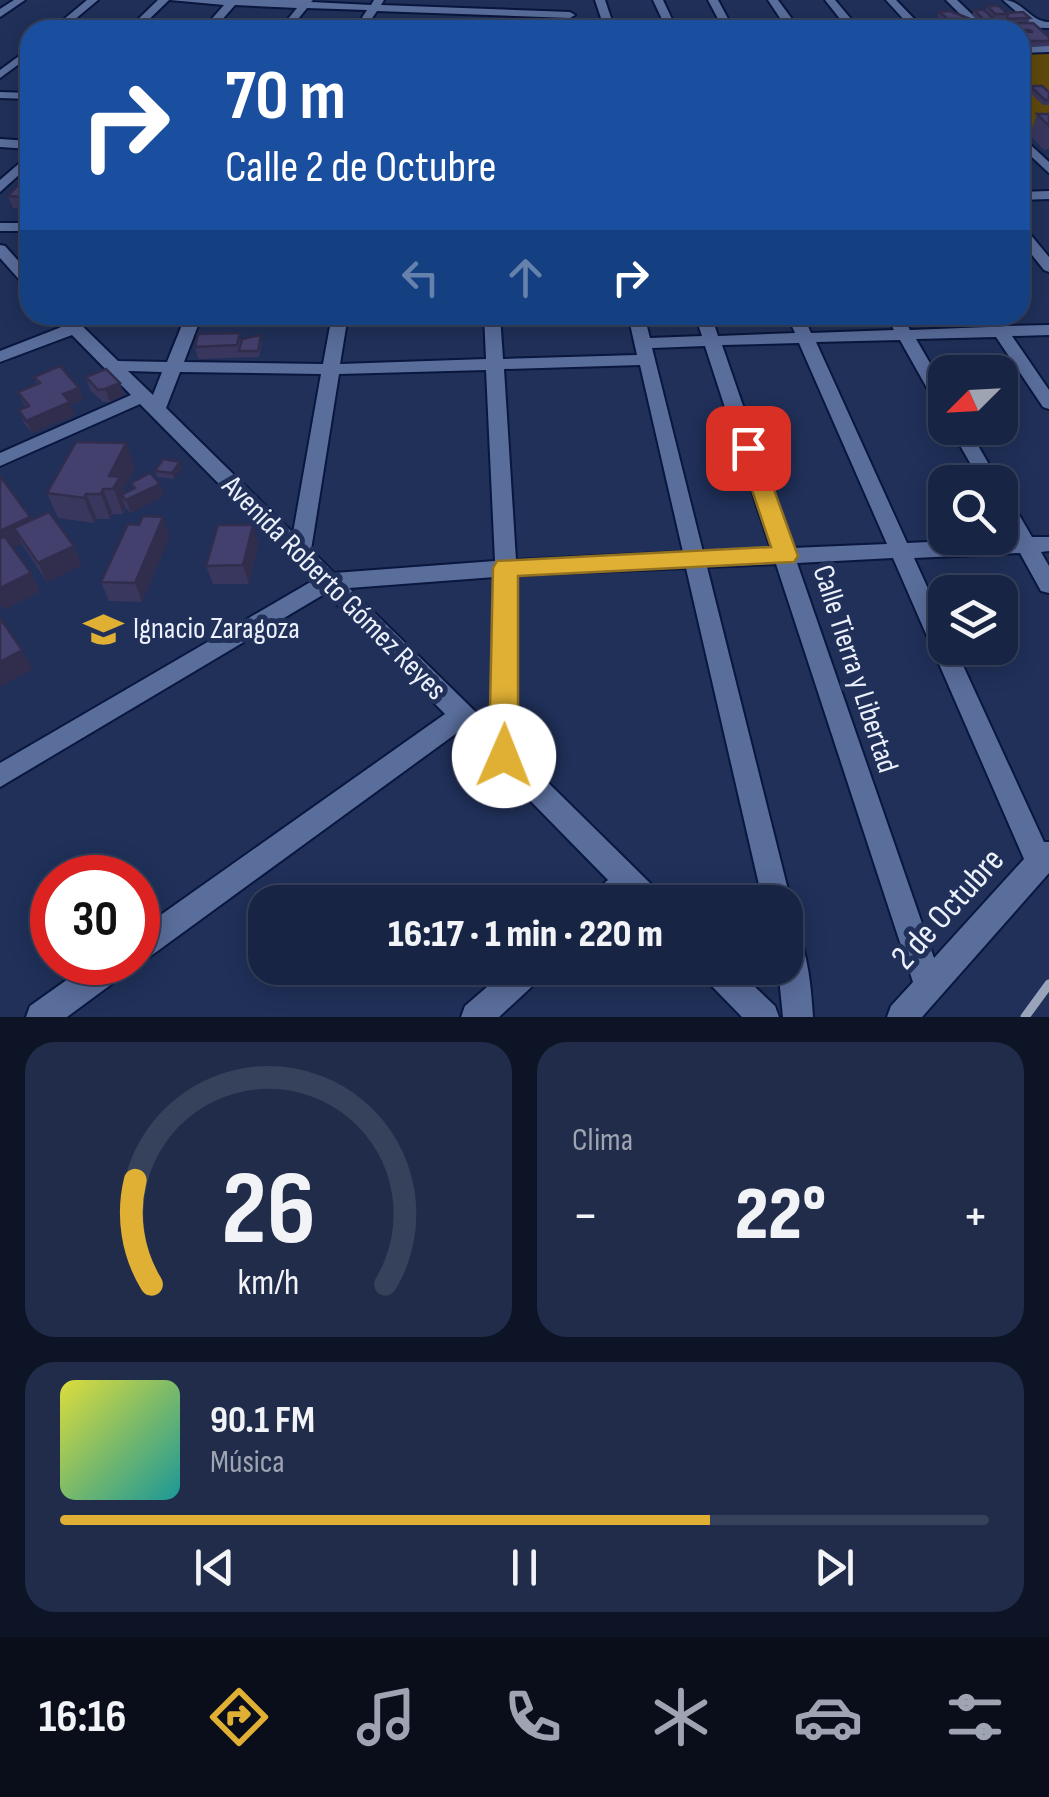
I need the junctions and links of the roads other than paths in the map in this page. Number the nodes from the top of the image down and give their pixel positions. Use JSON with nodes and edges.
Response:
{"nodes":[{"id":1,"x":20,"y":0,"type":"edge"},
{"id":2,"x":93,"y":0,"type":"edge"},
{"id":3,"x":164,"y":0,"type":"edge"},
{"id":4,"x":175,"y":0,"type":"edge"},
{"id":5,"x":523,"y":0,"type":"edge"},
{"id":6,"x":830,"y":0,"type":"edge"},
{"id":7,"x":891,"y":0,"type":"edge"},
{"id":8,"x":951,"y":0,"type":"edge"},
{"id":9,"x":1008,"y":0,"type":"edge"},
{"id":10,"x":233,"y":1,"type":"edge"},
{"id":11,"x":306,"y":2,"type":"edge"},
{"id":12,"x":377,"y":4,"type":"edge"},
{"id":13,"x":447,"y":10,"type":"edge"},
{"id":14,"x":519,"y":13,"type":"junction"},
{"id":15,"x":0,"y":14,"type":"edge"},
{"id":16,"x":570,"y":15,"type":"dead end"},
{"id":17,"x":68,"y":20,"type":"edge"},
{"id":18,"x":143,"y":20,"type":"edge"},
{"id":19,"x":216,"y":20,"type":"edge"},
{"id":20,"x":516,"y":20,"type":"edge"},
{"id":21,"x":846,"y":20,"type":"edge"},
{"id":22,"x":910,"y":20,"type":"edge"},
{"id":23,"x":972,"y":20,"type":"edge"},
{"id":24,"x":1044,"y":25,"type":"edge"},
{"id":25,"x":1049,"y":35,"type":"edge"},
{"id":26,"x":20,"y":59,"type":"edge"},
{"id":27,"x":0,"y":76,"type":"edge"},
{"id":28,"x":15,"y":76,"type":"dead end"},
{"id":29,"x":1030,"y":243,"type":"edge"},
{"id":30,"x":0,"y":250,"type":"edge"},
{"id":31,"x":1049,"y":266,"type":"edge"},
{"id":32,"x":8,"y":272,"type":"edge"},
{"id":33,"x":60,"y":325,"type":"edge"},
{"id":34,"x":72,"y":325,"type":"edge"},
{"id":35,"x":191,"y":325,"type":"edge"},
{"id":36,"x":339,"y":325,"type":"edge"},
{"id":37,"x":493,"y":325,"type":"edge"},
{"id":38,"x":638,"y":325,"type":"edge"},
{"id":39,"x":706,"y":325,"type":"edge"},
{"id":40,"x":799,"y":325,"type":"edge"},
{"id":41,"x":900,"y":325,"type":"edge"},
{"id":42,"x":995,"y":325,"type":"edge"},
{"id":43,"x":1049,"y":330,"type":"edge"},
{"id":44,"x":1000,"y":332,"type":"junction"},
{"id":45,"x":906,"y":335,"type":"junction"},
{"id":46,"x":805,"y":338,"type":"junction"},
{"id":47,"x":711,"y":341,"type":"junction"},
{"id":48,"x":645,"y":351,"type":"junction"},
{"id":49,"x":0,"y":357,"type":"edge"},
{"id":50,"x":496,"y":365,"type":"junction"},
{"id":51,"x":116,"y":366,"type":"junction"},
{"id":52,"x":176,"y":368,"type":"junction"},
{"id":53,"x":332,"y":369,"type":"junction"},
{"id":54,"x":928,"y":374,"type":"edge"},
{"id":55,"x":150,"y":402,"type":"junction"},
{"id":56,"x":1049,"y":402,"type":"edge"},
{"id":57,"x":0,"y":460,"type":"edge"},
{"id":58,"x":1018,"y":531,"type":"edge"},
{"id":59,"x":1049,"y":544,"type":"edge"},
{"id":60,"x":1026,"y":545,"type":"junction"},
{"id":61,"x":900,"y":550,"type":"junction"},
{"id":62,"x":300,"y":554,"type":"junction"},
{"id":63,"x":786,"y":556,"type":"junction"},
{"id":64,"x":694,"y":560,"type":"junction"},
{"id":65,"x":506,"y":568,"type":"junction"},
{"id":66,"x":330,"y":581,"type":"junction"},
{"id":67,"x":1049,"y":585,"type":"edge"},
{"id":68,"x":462,"y":716,"type":"junction"},
{"id":69,"x":504,"y":756,"type":"junction"},
{"id":70,"x":0,"y":776,"type":"edge"},
{"id":71,"x":1044,"y":857,"type":"edge"},
{"id":72,"x":628,"y":881,"type":"junction"},
{"id":73,"x":623,"y":885,"type":"edge"},
{"id":74,"x":632,"y":885,"type":"edge"},
{"id":75,"x":773,"y":885,"type":"edge"},
{"id":76,"x":160,"y":932,"type":"edge"},
{"id":77,"x":86,"y":985,"type":"edge"},
{"id":78,"x":512,"y":985,"type":"edge"},
{"id":79,"x":731,"y":985,"type":"edge"},
{"id":80,"x":796,"y":985,"type":"edge"},
{"id":81,"x":929,"y":986,"type":"junction"},
{"id":82,"x":42,"y":1017,"type":"edge"},
{"id":83,"x":476,"y":1017,"type":"edge"},
{"id":84,"x":764,"y":1017,"type":"edge"},
{"id":85,"x":798,"y":1017,"type":"edge"},
{"id":86,"x":902,"y":1017,"type":"edge"}],
"edges":[{"from":1,"to":15,"type":"street"},
{"from":2,"to":17,"type":"street"},
{"from":3,"to":18,"type":"street"},
{"from":4,"to":10,"type":"street"},
{"from":5,"to":14,"type":"street"},
{"from":6,"to":21,"type":"street"},
{"from":7,"to":22,"type":"street"},
{"from":8,"to":23,"type":"street"},
{"from":9,"to":24,"type":"street"},
{"from":10,"to":11,"type":"street"},
{"from":10,"to":19,"type":"street"},
{"from":11,"to":12,"type":"street"},
{"from":12,"to":13,"type":"street"},
{"from":13,"to":14,"type":"street"},
{"from":14,"to":16,"type":"street"},
{"from":14,"to":20,"type":"street"},
{"from":24,"to":25,"type":"street"},
{"from":26,"to":27,"type":"street"},
{"from":27,"to":28,"type":"street"},
{"from":29,"to":31,"type":"street"},
{"from":30,"to":32,"type":"street"},
{"from":33,"to":49,"type":"street"},
{"from":34,"to":51,"type":"street","name":"Avenida Roberto Gómez Reyes"},
{"from":35,"to":52,"type":"street"},
{"from":36,"to":53,"type":"street"},
{"from":37,"to":50,"type":"street"},
{"from":38,"to":48,"type":"street"},
{"from":39,"to":47,"type":"street","name":"Calle Tierra y Libertad"},
{"from":40,"to":46,"type":"street"},
{"from":41,"to":45,"type":"street"},
{"from":42,"to":44,"type":"street"},
{"from":43,"to":44,"type":"street"},
{"from":44,"to":45,"type":"street"},
{"from":44,"to":56,"type":"street"},
{"from":45,"to":46,"type":"street"},
{"from":45,"to":54,"type":"street"},
{"from":46,"to":47,"type":"street"},
{"from":46,"to":61,"type":"street"},
{"from":47,"to":48,"type":"street"},
{"from":47,"to":63,"type":"street","name":"Calle Tierra y Libertad"},
{"from":48,"to":50,"type":"street"},
{"from":48,"to":64,"type":"street"},
{"from":50,"to":53,"type":"street"},
{"from":50,"to":65,"type":"street"},
{"from":51,"to":52,"type":"street"},
{"from":51,"to":55,"type":"street","name":"Avenida Roberto Gómez Reyes"},
{"from":52,"to":53,"type":"street"},
{"from":52,"to":55,"type":"street"},
{"from":53,"to":62,"type":"street"},
{"from":55,"to":57,"type":"street"},
{"from":55,"to":62,"type":"street","name":"Avenida Roberto Gómez Reyes"},
{"from":58,"to":60,"type":"street"},
{"from":59,"to":60,"type":"street"},
{"from":60,"to":61,"type":"street"},
{"from":60,"to":67,"type":"street"},
{"from":61,"to":63,"type":"street"},
{"from":61,"to":71,"type":"street"},
{"from":62,"to":66,"type":"street","name":"Avenida Roberto Gómez Reyes"},
{"from":63,"to":64,"type":"street"},
{"from":63,"to":81,"type":"street","name":"Calle Tierra y Libertad"},
{"from":64,"to":65,"type":"street"},
{"from":64,"to":75,"type":"street"},
{"from":65,"to":66,"type":"street"},
{"from":65,"to":69,"type":"street"},
{"from":66,"to":68,"type":"street","name":"Avenida Roberto Gómez Reyes"},
{"from":66,"to":70,"type":"street"},
{"from":68,"to":69,"type":"street","name":"Avenida Roberto Gómez Reyes"},
{"from":68,"to":76,"type":"street"},
{"from":69,"to":72,"type":"street","name":"Avenida Roberto Gómez Reyes"},
{"from":71,"to":81,"type":"street","name":"2 de Octubre"},
{"from":72,"to":73,"type":"street"},
{"from":72,"to":74,"type":"street","name":"Avenida Roberto Gómez Reyes"},
{"from":77,"to":82,"type":"street"},
{"from":78,"to":83,"type":"street"},
{"from":79,"to":84,"type":"street"},
{"from":80,"to":85,"type":"street"},
{"from":81,"to":86,"type":"street","name":"2 de Octubre"}]}
